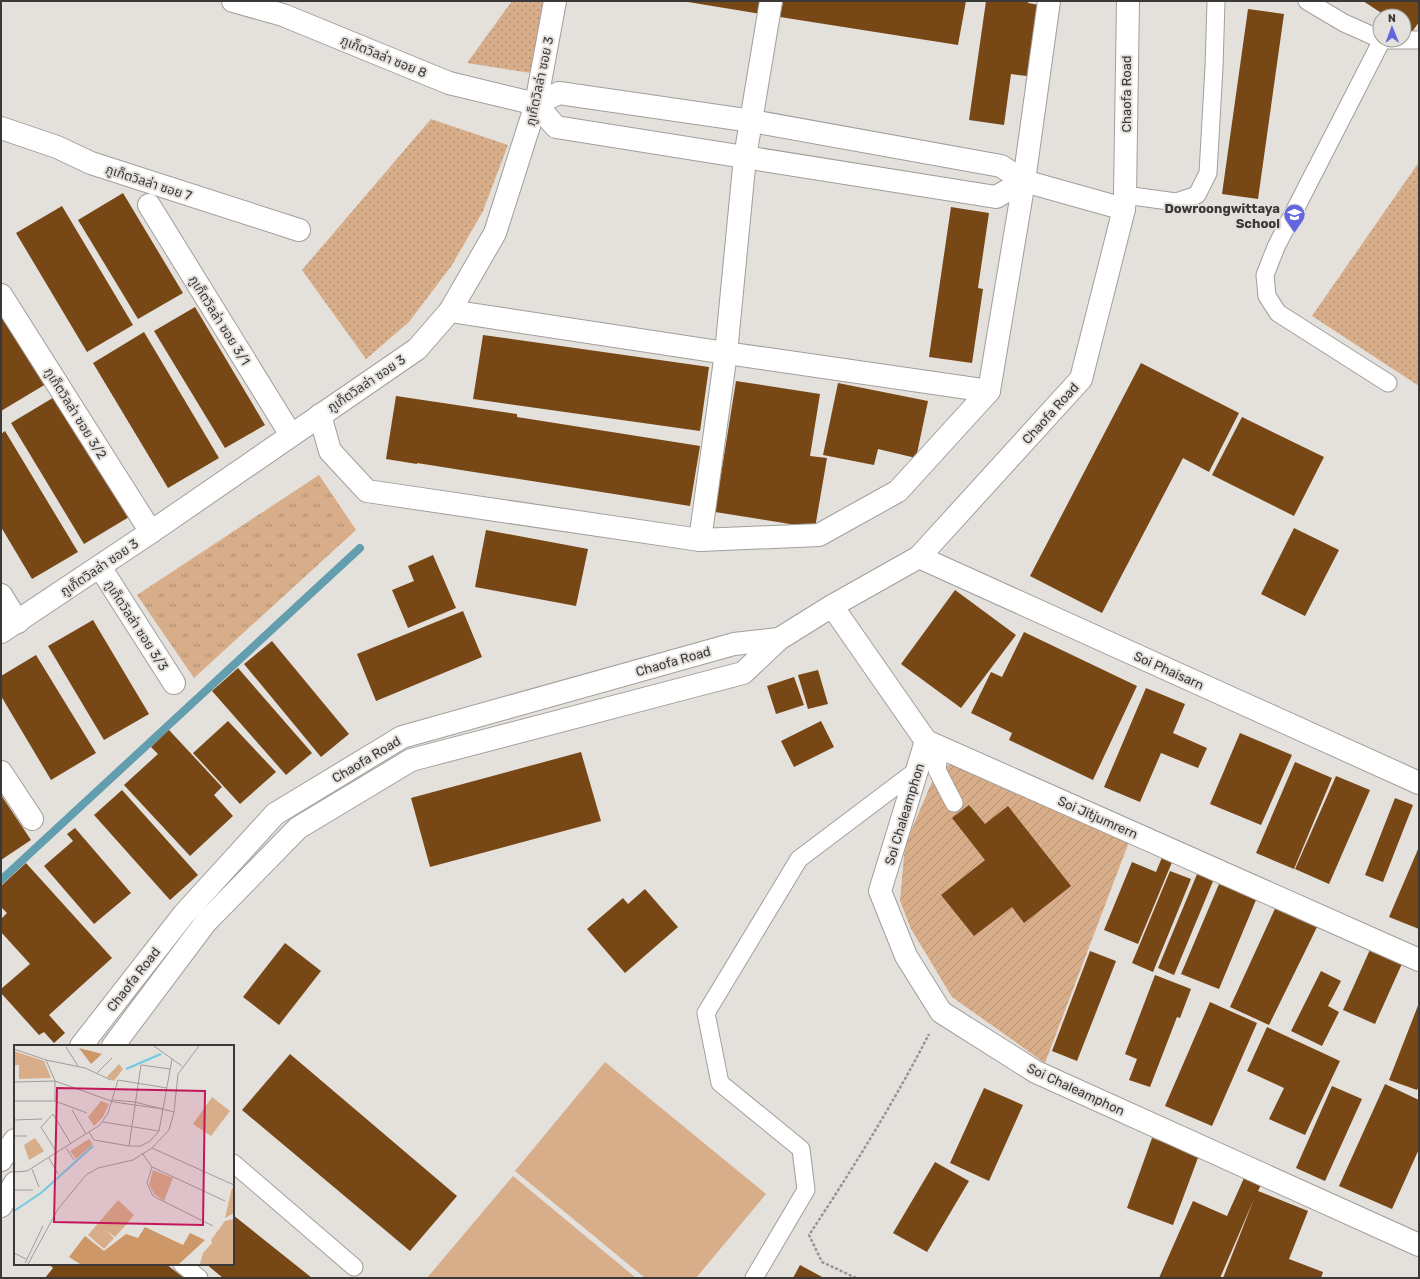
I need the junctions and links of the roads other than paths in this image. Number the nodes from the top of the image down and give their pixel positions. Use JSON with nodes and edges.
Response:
{"nodes":[{"id":1,"x":233,"y":1,"type":"edge"},
{"id":2,"x":555,"y":1,"type":"edge"},
{"id":3,"x":771,"y":1,"type":"edge"},
{"id":4,"x":1049,"y":1,"type":"edge"},
{"id":5,"x":1128,"y":1,"type":"edge"},
{"id":6,"x":1216,"y":1,"type":"edge"},
{"id":7,"x":1307,"y":1,"type":"edge"},
{"id":8,"x":1372,"y":35,"type":"edge"},
{"id":9,"x":1376,"y":48,"type":"edge"},
{"id":10,"x":536,"y":104,"type":"junction"},
{"id":11,"x":752,"y":121,"type":"junction"},
{"id":12,"x":1,"y":128,"type":"edge"},
{"id":13,"x":745,"y":157,"type":"junction"},
{"id":14,"x":1024,"y":181,"type":"junction"},
{"id":15,"x":1124,"y":202,"type":"junction"},
{"id":16,"x":149,"y":205,"type":"dead end"},
{"id":17,"x":299,"y":230,"type":"dead end"},
{"id":18,"x":1,"y":295,"type":"edge"},
{"id":19,"x":450,"y":311,"type":"junction"},
{"id":20,"x":726,"y":354,"type":"junction"},
{"id":21,"x":1388,"y":383,"type":"dead end"},
{"id":22,"x":989,"y":391,"type":"junction"},
{"id":23,"x":320,"y":415,"type":"junction"},
{"id":24,"x":291,"y":434,"type":"junction"},
{"id":25,"x":151,"y":532,"type":"junction"},
{"id":26,"x":700,"y":540,"type":"junction"},
{"id":27,"x":919,"y":558,"type":"junction"},
{"id":28,"x":100,"y":567,"type":"junction"},
{"id":29,"x":1,"y":595,"type":"edge"},
{"id":30,"x":832,"y":606,"type":"junction"},
{"id":31,"x":10,"y":627,"type":"edge"},
{"id":32,"x":779,"y":639,"type":"junction"},
{"id":33,"x":174,"y":683,"type":"dead end"},
{"id":34,"x":933,"y":743,"type":"junction"},
{"id":35,"x":917,"y":770,"type":"junction"},
{"id":36,"x":1,"y":772,"type":"edge"},
{"id":37,"x":1419,"y":783,"type":"edge"},
{"id":38,"x":954,"y":803,"type":"dead end"},
{"id":39,"x":32,"y":819,"type":"dead end"},
{"id":40,"x":1419,"y":960,"type":"edge"},
{"id":41,"x":82,"y":1045,"type":"edge"},
{"id":42,"x":114,"y":1045,"type":"edge"},
{"id":43,"x":14,"y":1141,"type":"edge"},
{"id":44,"x":1,"y":1160,"type":"edge"},
{"id":45,"x":234,"y":1164,"type":"edge"},
{"id":46,"x":14,"y":1185,"type":"edge"},
{"id":47,"x":1,"y":1206,"type":"edge"},
{"id":48,"x":1419,"y":1245,"type":"edge"},
{"id":49,"x":183,"y":1265,"type":"edge"},
{"id":50,"x":354,"y":1267,"type":"dead end"},
{"id":51,"x":199,"y":1278,"type":"edge"},
{"id":52,"x":754,"y":1278,"type":"edge"}],
"edges":[{"from":1,"to":10,"type":"street","name":"ภูเก็ตวิลล่า ซอย 8"},
{"from":2,"to":10,"type":"street","name":"ภูเก็ตวิลล่า ซอย 3"},
{"from":3,"to":11,"type":"street"},
{"from":4,"to":14,"type":"street"},
{"from":5,"to":15,"type":"street","name":"Chaofa Road"},
{"from":6,"to":15,"type":"lane"},
{"from":7,"to":8,"type":"lane"},
{"from":9,"to":21,"type":"lane"},
{"from":10,"to":11,"type":"street"},
{"from":10,"to":13,"type":"street"},
{"from":10,"to":19,"type":"street","name":"ภูเก็ตวิลล่า ซอย 3"},
{"from":11,"to":13,"type":"street"},
{"from":11,"to":14,"type":"street"},
{"from":12,"to":17,"type":"street","name":"ภูเก็ตวิลล่า ซอย 7"},
{"from":13,"to":14,"type":"street"},
{"from":13,"to":20,"type":"street"},
{"from":14,"to":15,"type":"street"},
{"from":14,"to":22,"type":"street"},
{"from":15,"to":27,"type":"street","name":"Chaofa Road"},
{"from":16,"to":24,"type":"street","name":"ภูเก็ตวิลล่า ซอย 3/1"},
{"from":18,"to":25,"type":"street","name":"ภูเก็ตวิลล่า ซอย 3/2"},
{"from":19,"to":20,"type":"street"},
{"from":19,"to":23,"type":"street","name":"ภูเก็ตวิลล่า ซอย 3"},
{"from":20,"to":22,"type":"street"},
{"from":20,"to":26,"type":"street"},
{"from":22,"to":26,"type":"street"},
{"from":23,"to":24,"type":"street","name":"ภูเก็ตวิลล่า ซอย 3"},
{"from":23,"to":26,"type":"street"},
{"from":24,"to":25,"type":"street","name":"ภูเก็ตวิลล่า ซอย 3"},
{"from":25,"to":28,"type":"street","name":"ภูเก็ตวิลล่า ซอย 3"},
{"from":27,"to":30,"type":"street","name":"Chaofa Road"},
{"from":27,"to":37,"type":"street","name":"Soi Phaisarn"},
{"from":28,"to":31,"type":"street","name":"ภูเก็ตวิลล่า ซอย 3"},
{"from":28,"to":33,"type":"street","name":"ภูเก็ตวิลล่า ซอย 3/3"},
{"from":29,"to":31,"type":"street"},
{"from":30,"to":32,"type":"street","name":"Chaofa Road"},
{"from":30,"to":34,"type":"street"},
{"from":32,"to":41,"type":"street","name":"Chaofa Road"},
{"from":32,"to":42,"type":"street","name":"Chaofa Road"},
{"from":34,"to":35,"type":"street","name":"Soi Chaleamphon"},
{"from":34,"to":38,"type":"lane"},
{"from":34,"to":40,"type":"street","name":"Soi Jitjumrern"},
{"from":35,"to":48,"type":"street","name":"Soi Chaleamphon"},
{"from":35,"to":52,"type":"lane"},
{"from":36,"to":39,"type":"street"},
{"from":43,"to":44,"type":"street"},
{"from":45,"to":50,"type":"lane"},
{"from":46,"to":47,"type":"street"},
{"from":49,"to":51,"type":"lane"}]}
